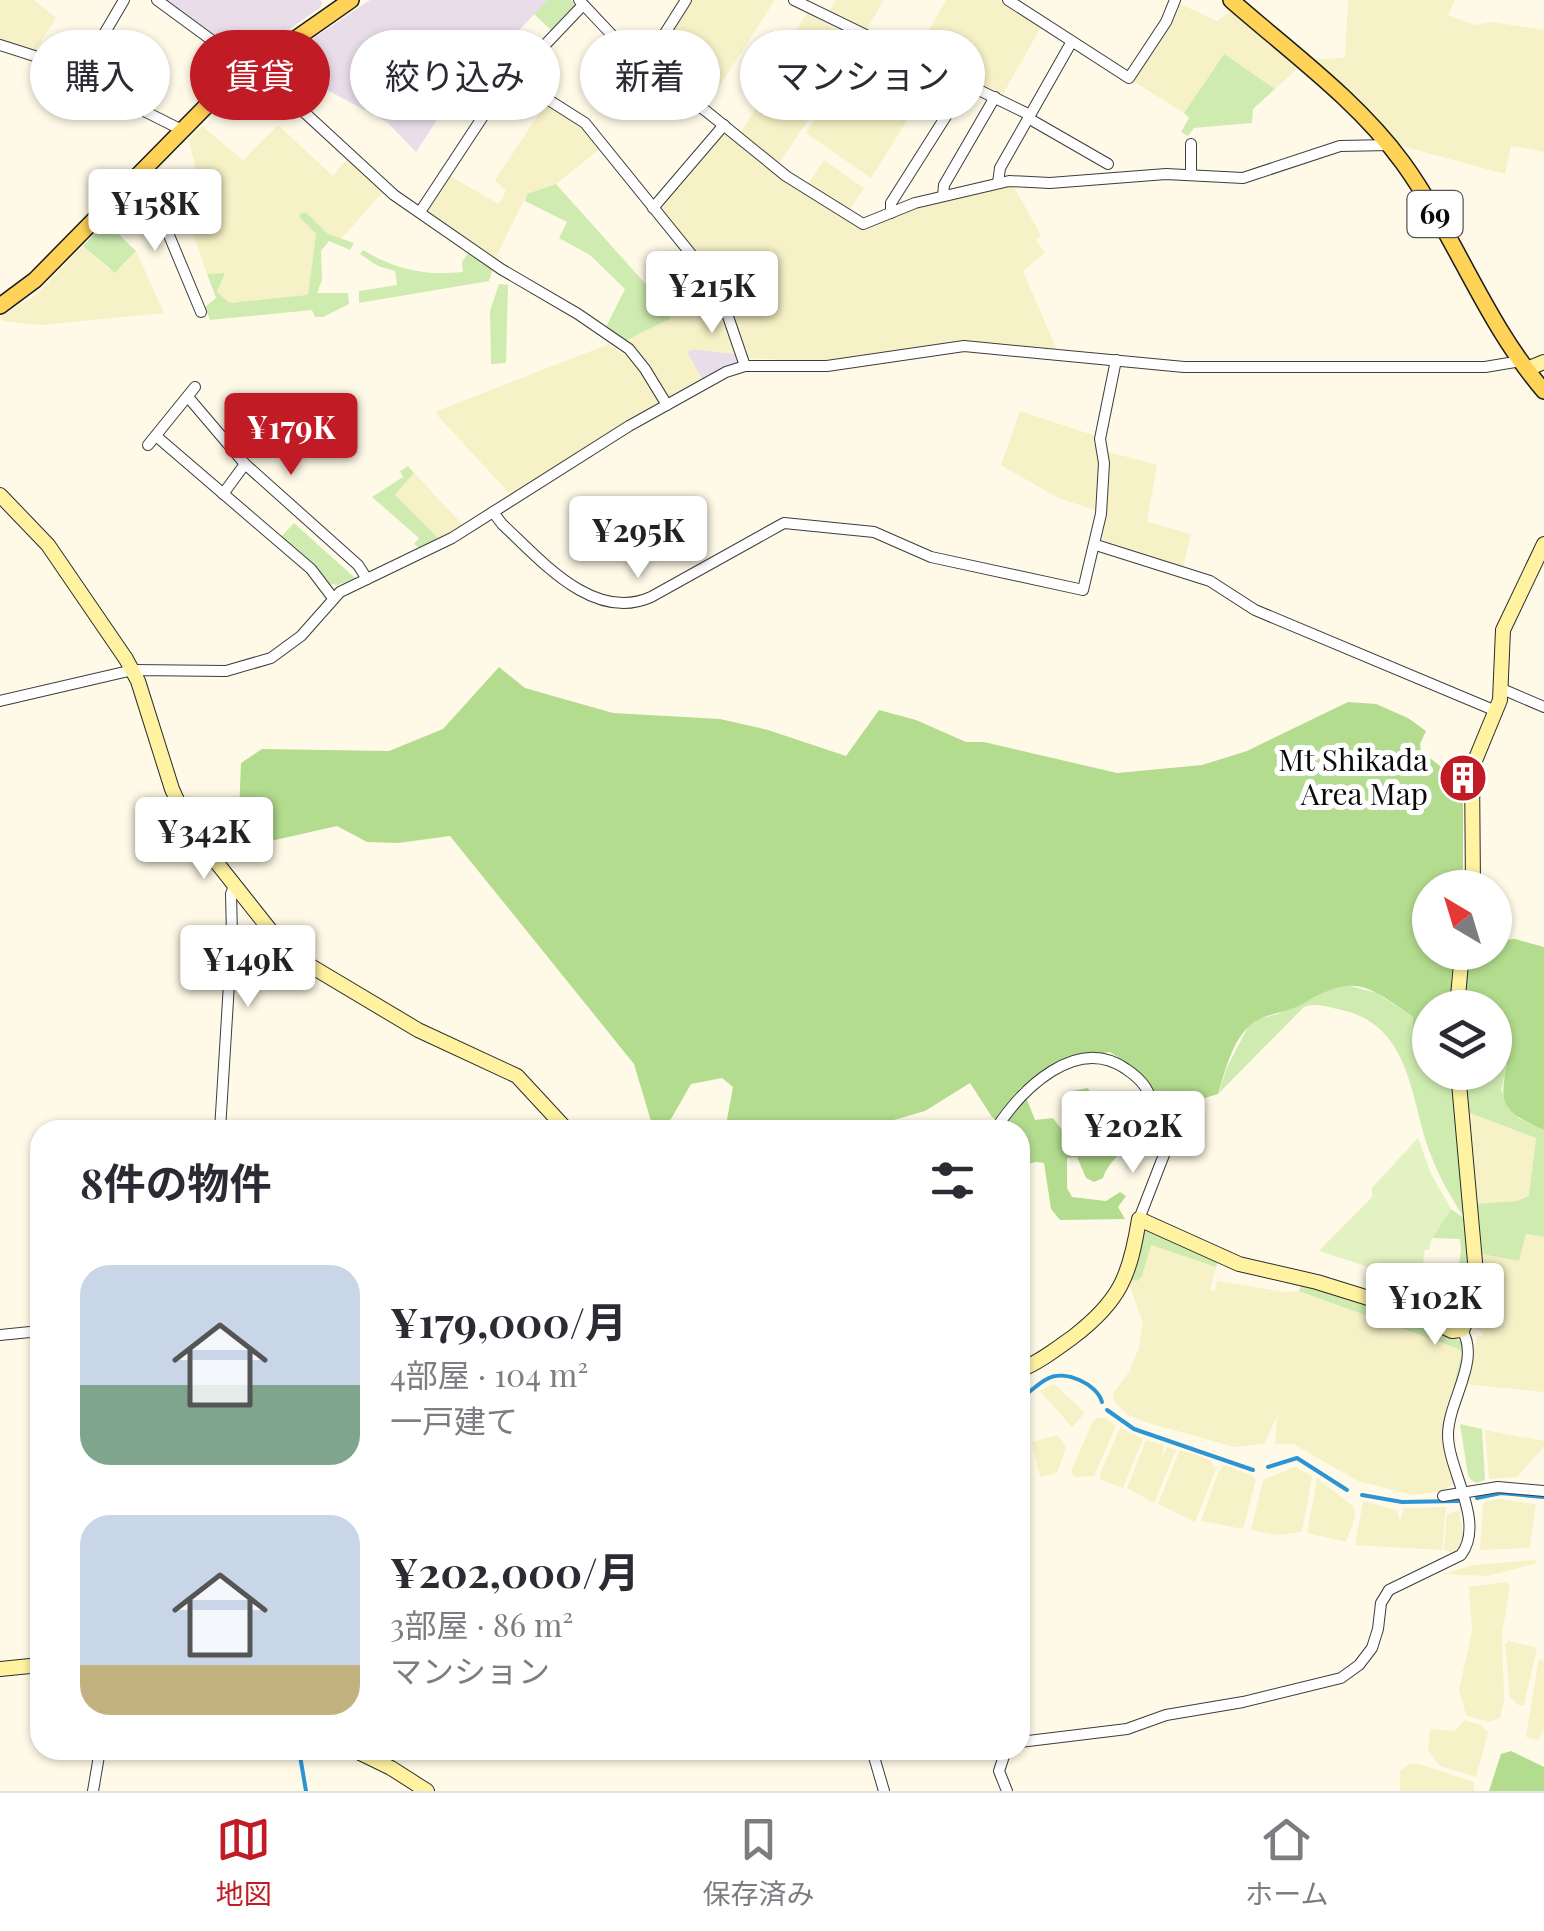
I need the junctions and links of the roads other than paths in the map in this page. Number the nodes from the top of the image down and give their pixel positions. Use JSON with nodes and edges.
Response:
{"nodes":[{"id":1,"x":124,"y":0,"type":"edge"},
{"id":2,"x":156,"y":0,"type":"edge"},
{"id":3,"x":352,"y":0,"type":"edge"},
{"id":4,"x":686,"y":0,"type":"edge"},
{"id":5,"x":794,"y":0,"type":"edge"},
{"id":6,"x":1008,"y":0,"type":"edge"},
{"id":7,"x":1175,"y":0,"type":"edge"},
{"id":8,"x":1230,"y":0,"type":"edge"},
{"id":9,"x":581,"y":3,"type":"edge"},
{"id":10,"x":331,"y":5,"type":"edge"},
{"id":11,"x":106,"y":30,"type":"edge"},
{"id":12,"x":199,"y":30,"type":"edge"},
{"id":13,"x":299,"y":30,"type":"edge"},
{"id":14,"x":557,"y":30,"type":"edge"},
{"id":15,"x":607,"y":30,"type":"edge"},
{"id":16,"x":667,"y":30,"type":"edge"},
{"id":17,"x":857,"y":30,"type":"edge"},
{"id":18,"x":1071,"y":43,"type":"junction"},
{"id":19,"x":0,"y":45,"type":"edge"},
{"id":20,"x":30,"y":54,"type":"edge"},
{"id":21,"x":985,"y":92,"type":"edge"},
{"id":22,"x":995,"y":97,"type":"junction"},
{"id":23,"x":560,"y":106,"type":"edge"},
{"id":24,"x":1029,"y":117,"type":"junction"},
{"id":25,"x":162,"y":120,"type":"edge"},
{"id":26,"x":192,"y":120,"type":"edge"},
{"id":27,"x":311,"y":120,"type":"edge"},
{"id":28,"x":480,"y":120,"type":"edge"},
{"id":29,"x":717,"y":120,"type":"edge"},
{"id":30,"x":944,"y":120,"type":"edge"},
{"id":31,"x":724,"y":125,"type":"junction"},
{"id":32,"x":182,"y":130,"type":"junction"},
{"id":33,"x":1191,"y":144,"type":"dead end"},
{"id":34,"x":1390,"y":145,"type":"junction"},
{"id":35,"x":1108,"y":164,"type":"dead end"},
{"id":36,"x":1191,"y":175,"type":"junction"},
{"id":37,"x":133,"y":179,"type":"junction"},
{"id":38,"x":998,"y":183,"type":"junction"},
{"id":39,"x":943,"y":196,"type":"junction"},
{"id":40,"x":653,"y":208,"type":"junction"},
{"id":41,"x":420,"y":212,"type":"junction"},
{"id":42,"x":891,"y":213,"type":"junction"},
{"id":43,"x":0,"y":306,"type":"edge"},
{"id":44,"x":201,"y":312,"type":"dead end"},
{"id":45,"x":1116,"y":360,"type":"junction"},
{"id":46,"x":1544,"y":362,"type":"edge"},
{"id":47,"x":1524,"y":365,"type":"junction"},
{"id":48,"x":744,"y":366,"type":"junction"},
{"id":49,"x":1544,"y":390,"type":"edge"},
{"id":50,"x":667,"y":405,"type":"junction"},
{"id":51,"x":245,"y":464,"type":"junction"},
{"id":52,"x":222,"y":494,"type":"junction"},
{"id":53,"x":0,"y":496,"type":"edge"},
{"id":54,"x":493,"y":512,"type":"junction"},
{"id":55,"x":1544,"y":544,"type":"edge"},
{"id":56,"x":1096,"y":545,"type":"junction"},
{"id":57,"x":367,"y":579,"type":"junction"},
{"id":58,"x":333,"y":598,"type":"junction"},
{"id":59,"x":133,"y":670,"type":"junction"},
{"id":60,"x":1502,"y":688,"type":"junction"},
{"id":61,"x":0,"y":702,"type":"edge"},
{"id":62,"x":1544,"y":707,"type":"edge"},
{"id":63,"x":1496,"y":711,"type":"junction"},
{"id":64,"x":1472,"y":870,"type":"edge"},
{"id":65,"x":234,"y":884,"type":"junction"},
{"id":66,"x":1460,"y":1090,"type":"edge"},
{"id":67,"x":221,"y":1120,"type":"edge"},
{"id":68,"x":558,"y":1120,"type":"edge"},
{"id":69,"x":1003,"y":1120,"type":"edge"},
{"id":70,"x":1138,"y":1219,"type":"junction"},
{"id":71,"x":1462,"y":1330,"type":"junction"},
{"id":72,"x":30,"y":1331,"type":"edge"},
{"id":73,"x":0,"y":1334,"type":"edge"},
{"id":74,"x":1030,"y":1365,"type":"edge"},
{"id":75,"x":1544,"y":1491,"type":"edge"},
{"id":76,"x":1461,"y":1494,"type":"junction"},
{"id":77,"x":1443,"y":1496,"type":"dead end"},
{"id":78,"x":30,"y":1666,"type":"edge"},
{"id":79,"x":0,"y":1669,"type":"edge"},
{"id":80,"x":1030,"y":1741,"type":"edge"},
{"id":81,"x":98,"y":1760,"type":"edge"},
{"id":82,"x":375,"y":1760,"type":"edge"},
{"id":83,"x":875,"y":1760,"type":"edge"},
{"id":84,"x":1003,"y":1760,"type":"edge"},
{"id":85,"x":93,"y":1791,"type":"edge"},
{"id":86,"x":428,"y":1791,"type":"edge"},
{"id":87,"x":884,"y":1791,"type":"edge"},
{"id":88,"x":1007,"y":1791,"type":"edge"}],
"edges":[{"from":1,"to":11,"type":"street"},
{"from":2,"to":12,"type":"street"},
{"from":3,"to":10,"type":"main road"},
{"from":4,"to":16,"type":"street"},
{"from":5,"to":17,"type":"street"},
{"from":6,"to":18,"type":"street"},
{"from":7,"to":18,"type":"street"},
{"from":8,"to":34,"type":"main road","number":"69"},
{"from":9,"to":14,"type":"street"},
{"from":9,"to":15,"type":"street"},
{"from":10,"to":13,"type":"main road"},
{"from":18,"to":24,"type":"street"},
{"from":19,"to":20,"type":"street"},
{"from":21,"to":22,"type":"street"},
{"from":22,"to":24,"type":"street"},
{"from":22,"to":39,"type":"street"},
{"from":23,"to":40,"type":"street"},
{"from":24,"to":35,"type":"street"},
{"from":24,"to":38,"type":"street"},
{"from":25,"to":32,"type":"street"},
{"from":26,"to":32,"type":"main road"},
{"from":27,"to":41,"type":"street"},
{"from":28,"to":41,"type":"street"},
{"from":29,"to":31,"type":"street"},
{"from":30,"to":42,"type":"street"},
{"from":31,"to":40,"type":"street"},
{"from":31,"to":42,"type":"street"},
{"from":32,"to":37,"type":"main road"},
{"from":33,"to":36,"type":"street"},
{"from":34,"to":36,"type":"street"},
{"from":34,"to":47,"type":"main road","number":"69"},
{"from":36,"to":38,"type":"street"},
{"from":37,"to":43,"type":"main road"},
{"from":37,"to":44,"type":"street"},
{"from":38,"to":39,"type":"street"},
{"from":39,"to":42,"type":"street"},
{"from":40,"to":48,"type":"street"},
{"from":41,"to":50,"type":"street"},
{"from":45,"to":47,"type":"street"},
{"from":45,"to":48,"type":"street"},
{"from":45,"to":56,"type":"street"},
{"from":46,"to":47,"type":"street"},
{"from":47,"to":49,"type":"main road","number":"69"},
{"from":48,"to":50,"type":"street"},
{"from":50,"to":54,"type":"street"},
{"from":51,"to":52,"type":"street"},
{"from":51,"to":52,"type":"street"},
{"from":51,"to":57,"type":"street"},
{"from":52,"to":58,"type":"street"},
{"from":53,"to":59,"type":"street"},
{"from":54,"to":56,"type":"street"},
{"from":54,"to":57,"type":"street"},
{"from":55,"to":60,"type":"street"},
{"from":56,"to":63,"type":"street"},
{"from":57,"to":58,"type":"street"},
{"from":58,"to":59,"type":"street"},
{"from":59,"to":61,"type":"street"},
{"from":59,"to":65,"type":"street"},
{"from":60,"to":62,"type":"street"},
{"from":60,"to":63,"type":"street"},
{"from":63,"to":64,"type":"street"},
{"from":65,"to":67,"type":"street"},
{"from":65,"to":68,"type":"street"},
{"from":66,"to":71,"type":"street"},
{"from":69,"to":70,"type":"street"},
{"from":70,"to":71,"type":"street"},
{"from":70,"to":74,"type":"street"},
{"from":71,"to":76,"type":"street"},
{"from":72,"to":73,"type":"street"},
{"from":75,"to":76,"type":"street"},
{"from":76,"to":77,"type":"street"},
{"from":76,"to":80,"type":"street"},
{"from":78,"to":79,"type":"street"},
{"from":81,"to":85,"type":"street"},
{"from":82,"to":86,"type":"street"},
{"from":83,"to":87,"type":"street"},
{"from":84,"to":88,"type":"street"}]}
